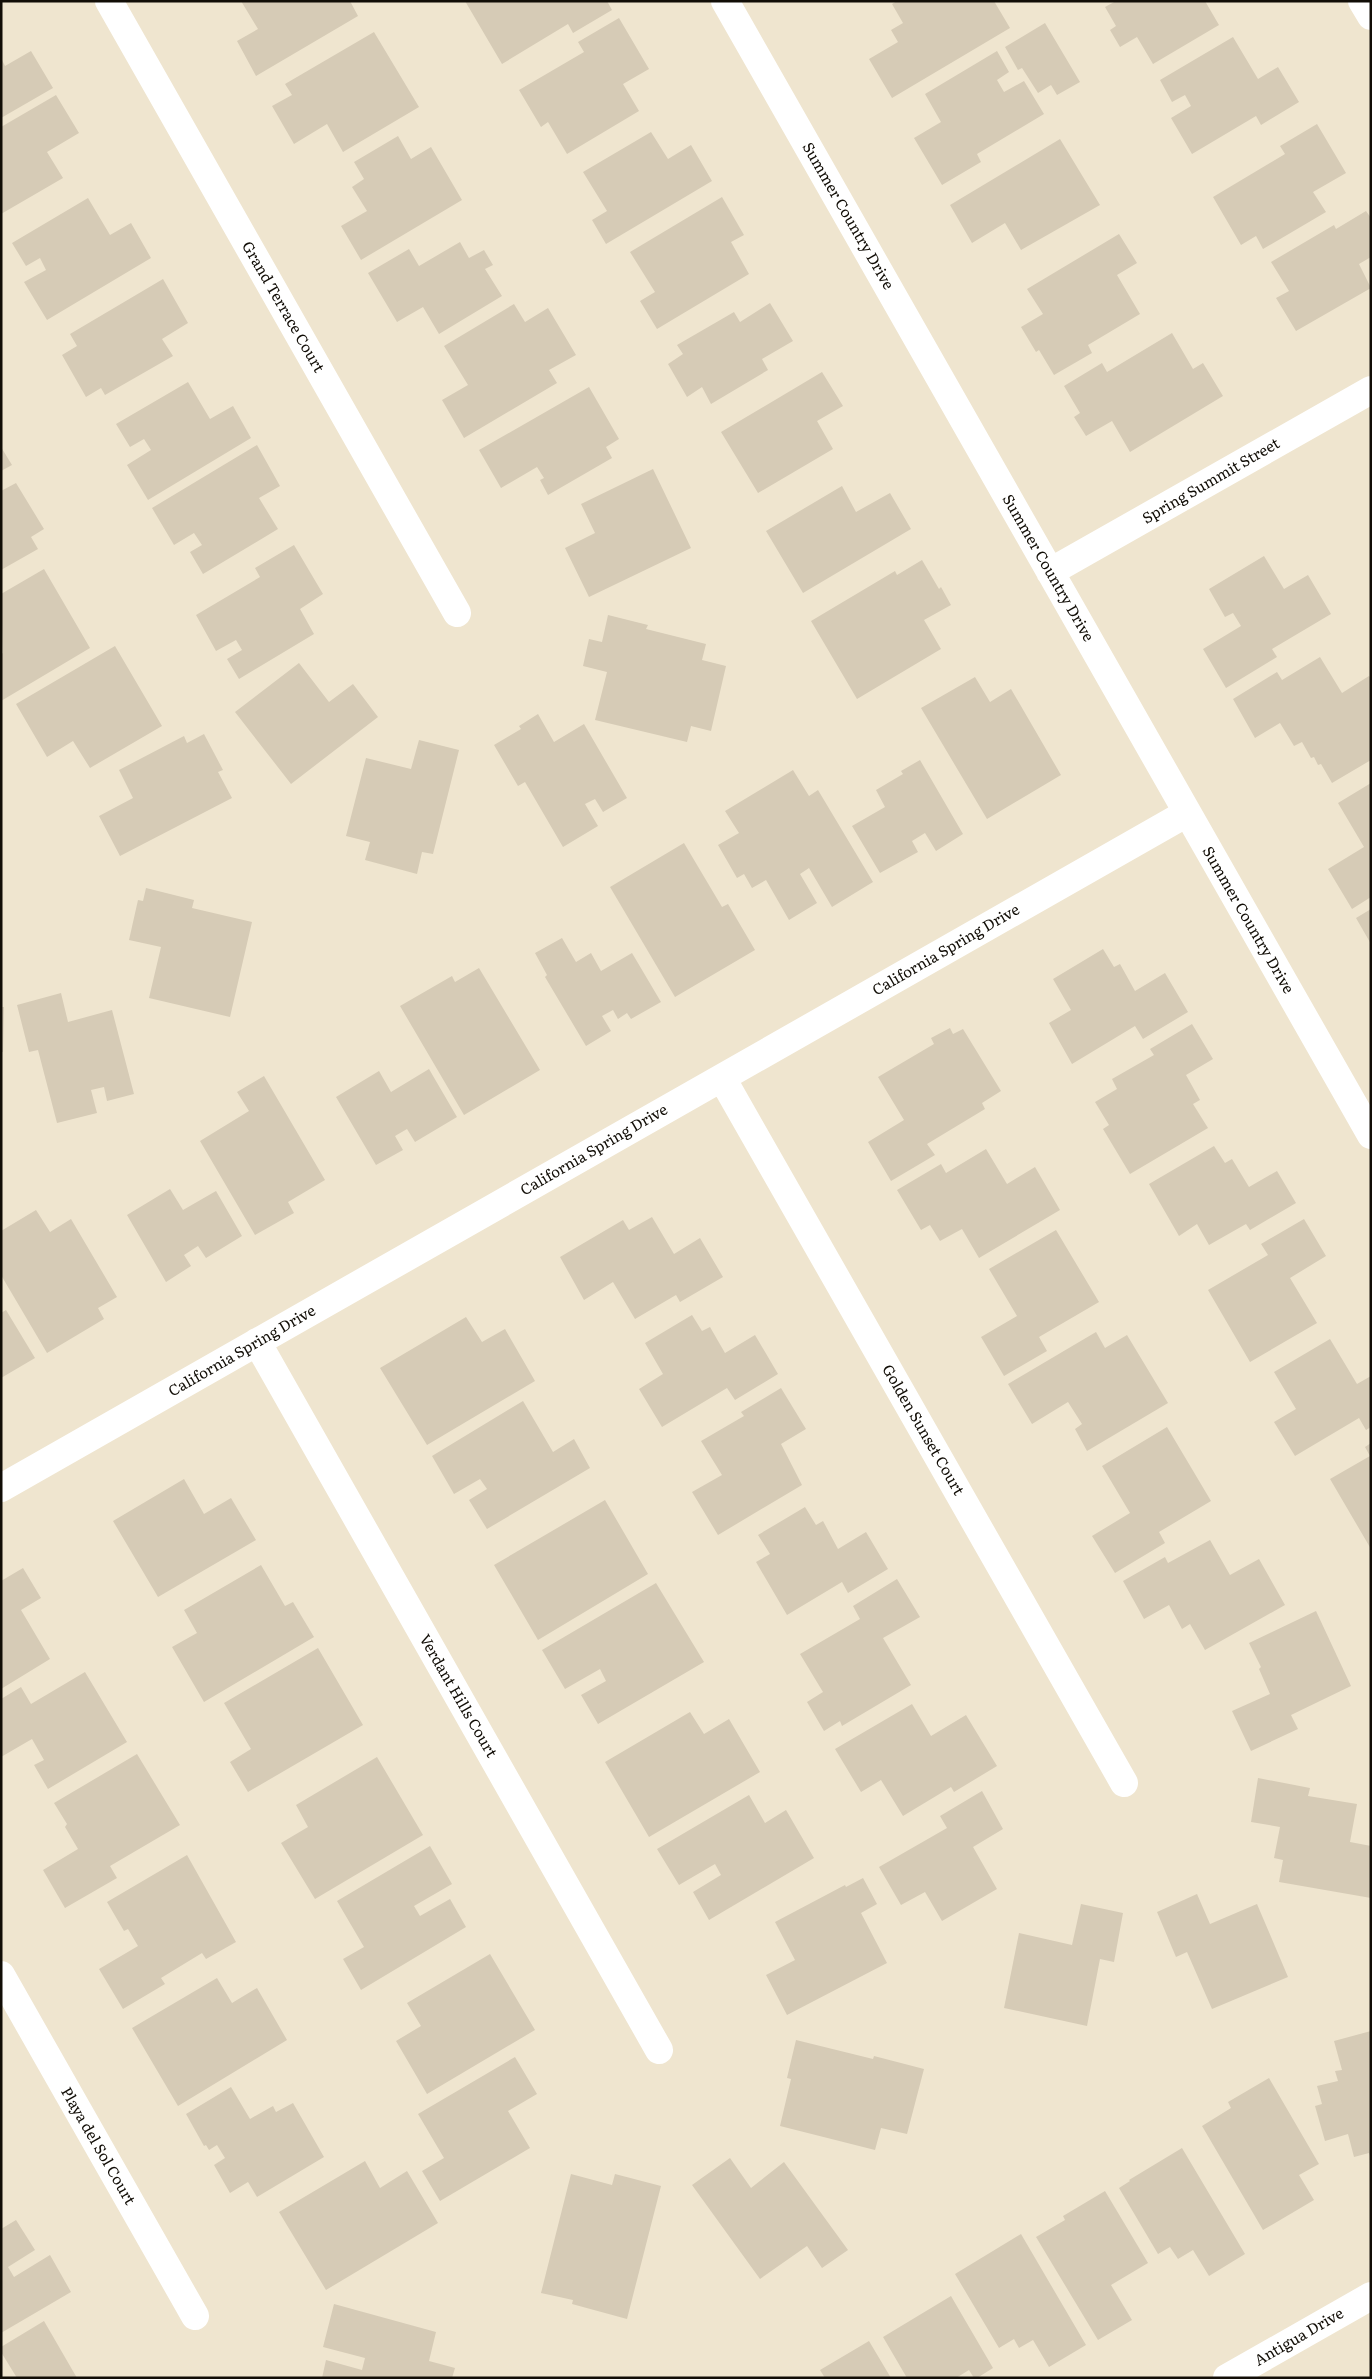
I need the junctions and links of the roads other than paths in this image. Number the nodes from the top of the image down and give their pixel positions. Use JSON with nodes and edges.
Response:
{"nodes":[{"id":1,"x":109,"y":1,"type":"edge"},
{"id":2,"x":726,"y":1,"type":"edge"},
{"id":3,"x":1362,"y":1,"type":"edge"},
{"id":4,"x":1371,"y":16,"type":"edge"},
{"id":5,"x":1371,"y":390,"type":"edge"},
{"id":6,"x":1050,"y":572,"type":"junction"},
{"id":7,"x":457,"y":613,"type":"dead end"},
{"id":8,"x":1187,"y":813,"type":"junction"},
{"id":9,"x":722,"y":1078,"type":"junction"},
{"id":10,"x":1371,"y":1136,"type":"edge"},
{"id":11,"x":257,"y":1342,"type":"junction"},
{"id":12,"x":1,"y":1488,"type":"edge"},
{"id":13,"x":1124,"y":1783,"type":"dead end"},
{"id":14,"x":1,"y":1975,"type":"edge"},
{"id":15,"x":659,"y":2050,"type":"dead end"},
{"id":16,"x":1371,"y":2296,"type":"edge"},
{"id":17,"x":195,"y":2316,"type":"dead end"},
{"id":18,"x":1227,"y":2378,"type":"edge"}],
"edges":[{"from":1,"to":7,"type":"street","name":"Grand Terrace Court"},
{"from":2,"to":6,"type":"street","name":"Summer Country Drive"},
{"from":3,"to":4,"type":"street"},
{"from":5,"to":6,"type":"street","name":"Spring Summit Street"},
{"from":6,"to":8,"type":"street","name":"Summer Country Drive"},
{"from":8,"to":9,"type":"street","name":"California Spring Drive"},
{"from":8,"to":10,"type":"street","name":"Summer Country Drive"},
{"from":9,"to":11,"type":"street","name":"California Spring Drive"},
{"from":9,"to":13,"type":"street","name":"Golden Sunset Court"},
{"from":11,"to":12,"type":"street","name":"California Spring Drive"},
{"from":11,"to":15,"type":"street","name":"Verdant Hills Court"},
{"from":14,"to":17,"type":"street","name":"Playa del Sol Court"},
{"from":16,"to":18,"type":"street","name":"Antigua Drive"}]}
